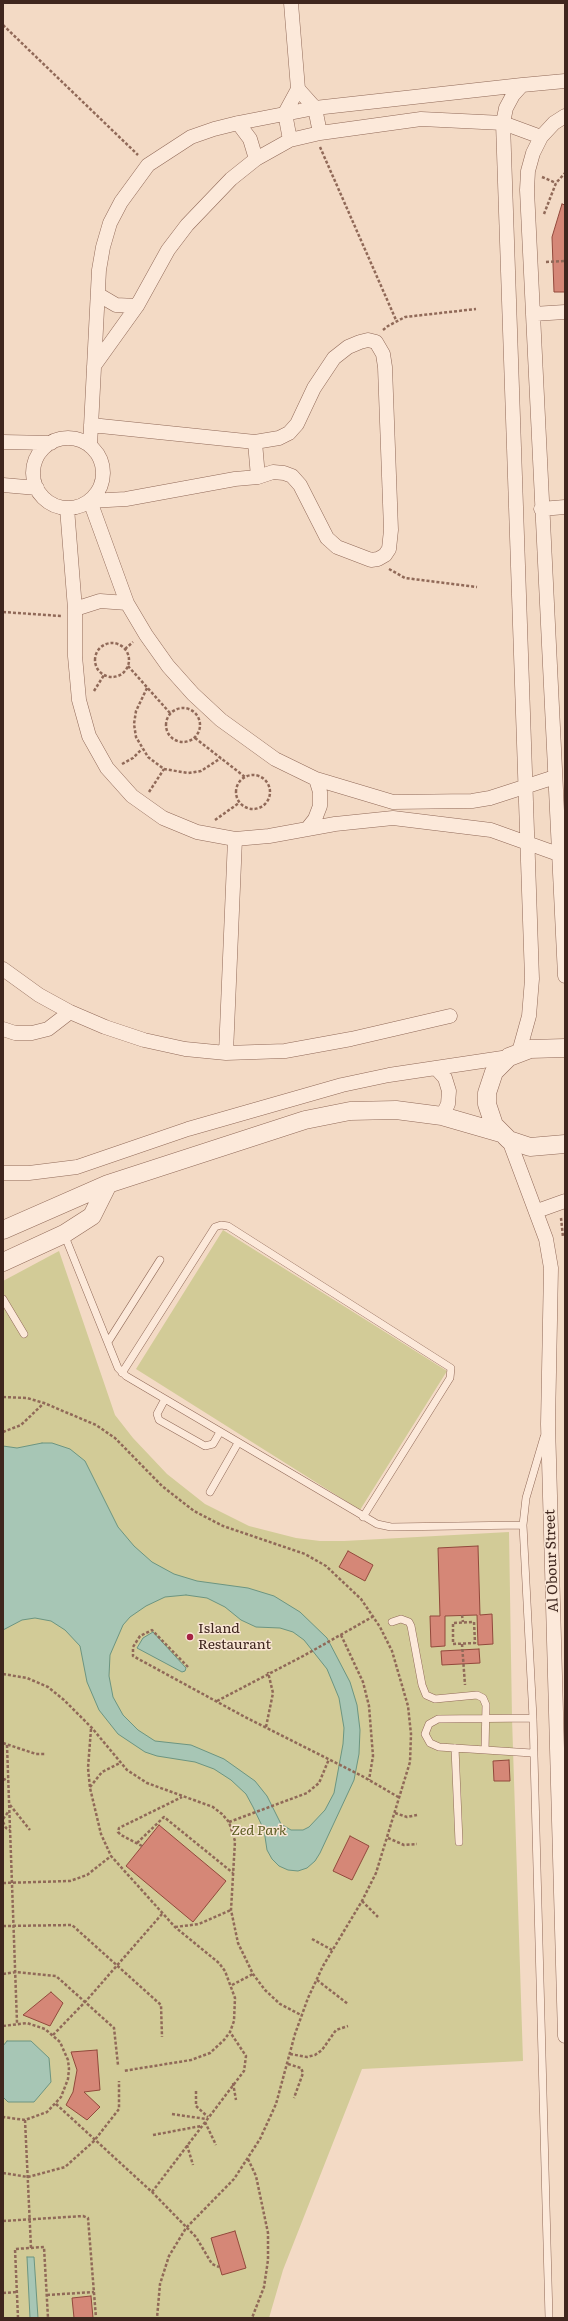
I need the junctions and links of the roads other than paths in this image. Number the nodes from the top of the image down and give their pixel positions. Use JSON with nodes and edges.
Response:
{"nodes":[{"id":1,"x":291,"y":3,"type":"edge"},
{"id":2,"x":565,"y":81,"type":"edge"},
{"id":3,"x":522,"y":85,"type":"junction"},
{"id":4,"x":298,"y":89,"type":"junction"},
{"id":5,"x":387,"y":100,"type":"junction"},
{"id":6,"x":315,"y":108,"type":"junction"},
{"id":7,"x":285,"y":113,"type":"junction"},
{"id":8,"x":565,"y":116,"type":"edge"},
{"id":9,"x":390,"y":122,"type":"junction"},
{"id":10,"x":503,"y":123,"type":"junction"},
{"id":11,"x":238,"y":124,"type":"junction"},
{"id":12,"x":317,"y":134,"type":"junction"},
{"id":13,"x":541,"y":137,"type":"junction"},
{"id":14,"x":290,"y":140,"type":"junction"},
{"id":15,"x":256,"y":159,"type":"junction"},
{"id":16,"x":99,"y":295,"type":"junction"},
{"id":17,"x":136,"y":306,"type":"junction"},
{"id":18,"x":565,"y":312,"type":"edge"},
{"id":19,"x":533,"y":314,"type":"junction"},
{"id":20,"x":94,"y":367,"type":"junction"},
{"id":21,"x":91,"y":424,"type":"junction"},
{"id":22,"x":3,"y":442,"type":"edge"},
{"id":23,"x":255,"y":442,"type":"junction"},
{"id":24,"x":51,"y":443,"type":"junction"},
{"id":25,"x":90,"y":446,"type":"junction"},
{"id":26,"x":258,"y":477,"type":"junction"},
{"id":27,"x":3,"y":485,"type":"edge"},
{"id":28,"x":37,"y":488,"type":"junction"},
{"id":29,"x":90,"y":501,"type":"junction"},
{"id":30,"x":565,"y":507,"type":"edge"},
{"id":31,"x":67,"y":508,"type":"junction"},
{"id":32,"x":541,"y":509,"type":"junction"},
{"id":33,"x":127,"y":603,"type":"junction"},
{"id":34,"x":75,"y":613,"type":"junction"},
{"id":35,"x":558,"y":698,"type":"edge"},
{"id":36,"x":554,"y":777,"type":"junction"},
{"id":37,"x":316,"y":779,"type":"junction"},
{"id":38,"x":526,"y":787,"type":"junction"},
{"id":39,"x":393,"y":802,"type":"junction"},
{"id":40,"x":393,"y":818,"type":"junction"},
{"id":41,"x":307,"y":829,"type":"junction"},
{"id":42,"x":235,"y":839,"type":"junction"},
{"id":43,"x":528,"y":844,"type":"junction"},
{"id":44,"x":558,"y":854,"type":"junction"},
{"id":45,"x":563,"y":912,"type":"edge"},
{"id":46,"x":3,"y":969,"type":"edge"},
{"id":47,"x":565,"y":976,"type":"edge"},
{"id":48,"x":70,"y":1012,"type":"junction"},
{"id":49,"x":450,"y":1016,"type":"dead end"},
{"id":50,"x":3,"y":1029,"type":"edge"},
{"id":51,"x":565,"y":1048,"type":"edge"},
{"id":52,"x":226,"y":1053,"type":"junction"},
{"id":53,"x":514,"y":1054,"type":"junction"},
{"id":54,"x":436,"y":1068,"type":"junction"},
{"id":55,"x":442,"y":1116,"type":"junction"},
{"id":56,"x":505,"y":1137,"type":"junction"},
{"id":57,"x":565,"y":1144,"type":"edge"},
{"id":58,"x":3,"y":1173,"type":"edge"},
{"id":59,"x":108,"y":1184,"type":"junction"},
{"id":60,"x":565,"y":1201,"type":"edge"},
{"id":61,"x":537,"y":1211,"type":"junction"},
{"id":62,"x":7,"y":1224,"type":"edge"},
{"id":63,"x":64,"y":1234,"type":"junction"},
{"id":64,"x":160,"y":1260,"type":"dead end"},
{"id":65,"x":3,"y":1262,"type":"edge"},
{"id":66,"x":3,"y":1299,"type":"edge"},
{"id":67,"x":24,"y":1334,"type":"dead end"},
{"id":68,"x":108,"y":1342,"type":"junction"},
{"id":69,"x":122,"y":1373,"type":"junction"},
{"id":70,"x":165,"y":1399,"type":"junction"},
{"id":71,"x":548,"y":1424,"type":"junction"},
{"id":72,"x":220,"y":1432,"type":"junction"},
{"id":73,"x":238,"y":1443,"type":"junction"},
{"id":74,"x":210,"y":1492,"type":"dead end"},
{"id":75,"x":364,"y":1517,"type":"junction"},
{"id":76,"x":524,"y":1525,"type":"junction"},
{"id":77,"x":392,"y":1622,"type":"dead end"},
{"id":78,"x":532,"y":1718,"type":"junction"},
{"id":79,"x":486,"y":1719,"type":"junction"},
{"id":80,"x":455,"y":1748,"type":"junction"},
{"id":81,"x":485,"y":1750,"type":"junction"},
{"id":82,"x":532,"y":1753,"type":"junction"},
{"id":83,"x":459,"y":1842,"type":"dead end"},
{"id":84,"x":565,"y":2036,"type":"edge"},
{"id":85,"x":549,"y":2318,"type":"edge"}],
"edges":[{"from":1,"to":4,"type":"street"},
{"from":2,"to":3,"type":"street"},
{"from":3,"to":5,"type":"street"},
{"from":3,"to":10,"type":"street"},
{"from":4,"to":6,"type":"street"},
{"from":4,"to":7,"type":"street"},
{"from":5,"to":6,"type":"street"},
{"from":5,"to":9,"type":"street"},
{"from":6,"to":7,"type":"street"},
{"from":6,"to":12,"type":"street"},
{"from":7,"to":11,"type":"street"},
{"from":7,"to":14,"type":"street"},
{"from":8,"to":13,"type":"street"},
{"from":9,"to":10,"type":"street"},
{"from":9,"to":12,"type":"street"},
{"from":10,"to":13,"type":"street"},
{"from":10,"to":38,"type":"street"},
{"from":11,"to":15,"type":"street"},
{"from":11,"to":16,"type":"street"},
{"from":12,"to":14,"type":"street"},
{"from":13,"to":19,"type":"street"},
{"from":14,"to":15,"type":"street"},
{"from":15,"to":17,"type":"street"},
{"from":16,"to":17,"type":"street"},
{"from":16,"to":20,"type":"street"},
{"from":17,"to":20,"type":"street"},
{"from":18,"to":19,"type":"street"},
{"from":19,"to":32,"type":"street"},
{"from":20,"to":21,"type":"street"},
{"from":21,"to":23,"type":"street"},
{"from":21,"to":25,"type":"street"},
{"from":22,"to":24,"type":"street"},
{"from":23,"to":26,"type":"street"},
{"from":23,"to":26,"type":"street"},
{"from":24,"to":25,"type":"street"},
{"from":24,"to":28,"type":"street"},
{"from":25,"to":29,"type":"street"},
{"from":26,"to":29,"type":"street"},
{"from":27,"to":28,"type":"street"},
{"from":28,"to":31,"type":"street"},
{"from":29,"to":31,"type":"street"},
{"from":29,"to":33,"type":"street"},
{"from":30,"to":32,"type":"street"},
{"from":31,"to":34,"type":"street"},
{"from":32,"to":35,"type":"street"},
{"from":33,"to":34,"type":"street"},
{"from":33,"to":37,"type":"street"},
{"from":34,"to":42,"type":"street"},
{"from":35,"to":36,"type":"street"},
{"from":36,"to":38,"type":"street"},
{"from":36,"to":44,"type":"street"},
{"from":37,"to":39,"type":"street"},
{"from":37,"to":41,"type":"street"},
{"from":38,"to":39,"type":"street"},
{"from":38,"to":43,"type":"street"},
{"from":39,"to":40,"type":"street"},
{"from":40,"to":41,"type":"street"},
{"from":40,"to":43,"type":"street"},
{"from":41,"to":42,"type":"street"},
{"from":42,"to":52,"type":"street"},
{"from":43,"to":44,"type":"street"},
{"from":43,"to":53,"type":"street"},
{"from":44,"to":45,"type":"street"},
{"from":45,"to":47,"type":"street"},
{"from":46,"to":48,"type":"street"},
{"from":48,"to":50,"type":"street"},
{"from":48,"to":52,"type":"street"},
{"from":49,"to":52,"type":"street"},
{"from":51,"to":53,"type":"street"},
{"from":53,"to":54,"type":"street"},
{"from":53,"to":56,"type":"street"},
{"from":54,"to":55,"type":"street"},
{"from":54,"to":58,"type":"street"},
{"from":55,"to":56,"type":"street"},
{"from":55,"to":59,"type":"street"},
{"from":56,"to":57,"type":"street"},
{"from":56,"to":61,"type":"street","name":"Al Obour Street"},
{"from":59,"to":62,"type":"street"},
{"from":59,"to":63,"type":"street"},
{"from":60,"to":61,"type":"street"},
{"from":61,"to":71,"type":"street","name":"Al Obour Street"},
{"from":63,"to":65,"type":"street"},
{"from":63,"to":68,"type":"lane"},
{"from":64,"to":68,"type":"lane"},
{"from":66,"to":67,"type":"lane"},
{"from":68,"to":69,"type":"lane"},
{"from":69,"to":70,"type":"lane"},
{"from":69,"to":75,"type":"lane"},
{"from":70,"to":72,"type":"lane"},
{"from":70,"to":72,"type":"lane"},
{"from":71,"to":76,"type":"lane"},
{"from":71,"to":84,"type":"street","name":"Al Obour Street"},
{"from":72,"to":73,"type":"lane"},
{"from":73,"to":74,"type":"lane"},
{"from":73,"to":75,"type":"lane"},
{"from":75,"to":76,"type":"lane"},
{"from":76,"to":78,"type":"lane"},
{"from":77,"to":79,"type":"lane"},
{"from":78,"to":79,"type":"lane"},
{"from":78,"to":82,"type":"lane"},
{"from":79,"to":80,"type":"lane"},
{"from":79,"to":81,"type":"lane"},
{"from":80,"to":81,"type":"lane"},
{"from":80,"to":83,"type":"lane"},
{"from":81,"to":82,"type":"lane"},
{"from":82,"to":85,"type":"lane"}]}
